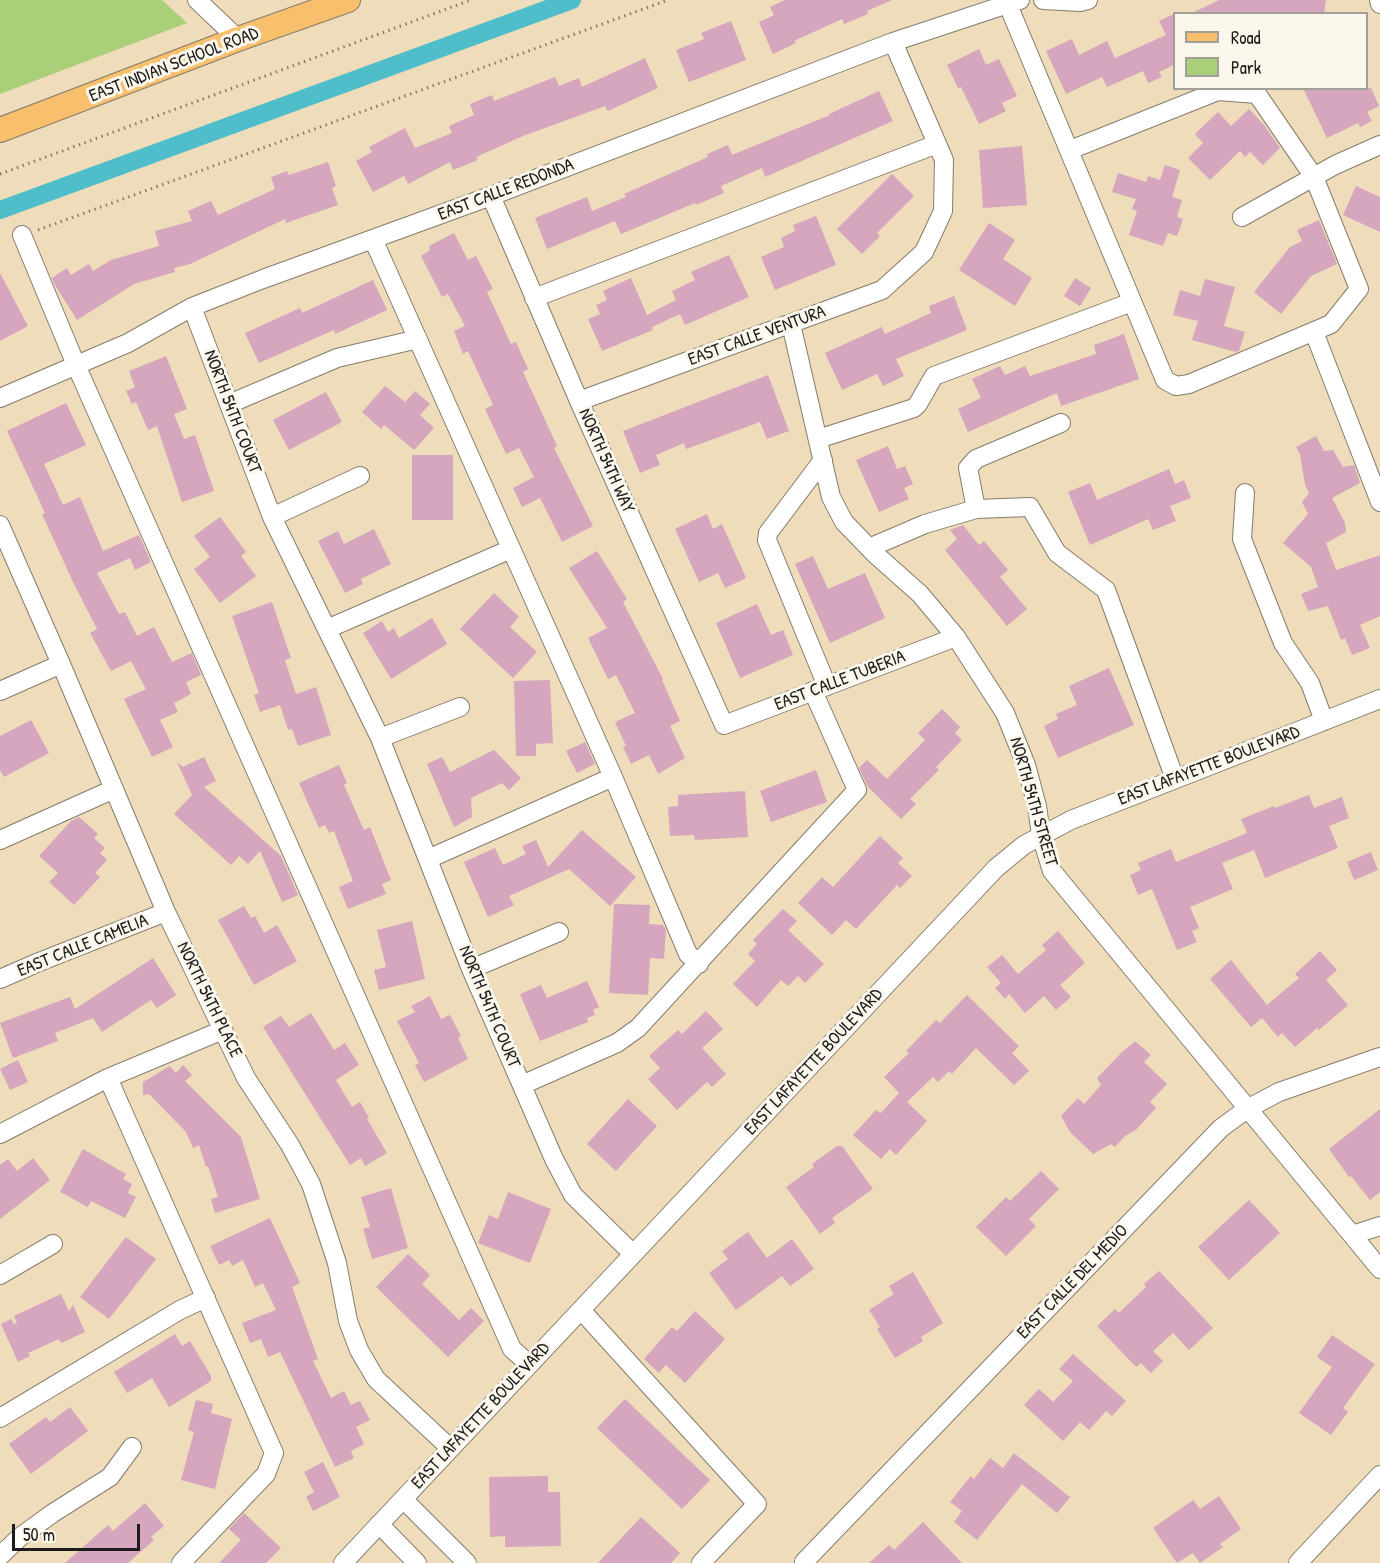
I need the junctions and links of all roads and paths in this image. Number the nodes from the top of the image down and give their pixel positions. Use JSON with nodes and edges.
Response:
{"nodes":[{"id":1,"x":196,"y":0,"type":"edge"},
{"id":2,"x":348,"y":0,"type":"edge"},
{"id":3,"x":471,"y":0,"type":"edge"},
{"id":4,"x":668,"y":0,"type":"edge"},
{"id":5,"x":1043,"y":0,"type":"edge"},
{"id":6,"x":1088,"y":0,"type":"edge"},
{"id":7,"x":1011,"y":1,"type":"edge"},
{"id":8,"x":238,"y":39,"type":"junction"},
{"id":9,"x":893,"y":42,"type":"junction"},
{"id":10,"x":0,"y":130,"type":"edge"},
{"id":11,"x":937,"y":144,"type":"junction"},
{"id":12,"x":1380,"y":146,"type":"edge"},
{"id":13,"x":1070,"y":150,"type":"junction"},
{"id":14,"x":0,"y":174,"type":"edge"},
{"id":15,"x":1314,"y":177,"type":"junction"},
{"id":16,"x":491,"y":196,"type":"junction"},
{"id":17,"x":1242,"y":217,"type":"dead end"},
{"id":18,"x":22,"y":236,"type":"joint"},
{"id":19,"x":373,"y":239,"type":"junction"},
{"id":20,"x":534,"y":298,"type":"junction"},
{"id":21,"x":1132,"y":302,"type":"junction"},
{"id":22,"x":192,"y":308,"type":"junction"},
{"id":23,"x":791,"y":324,"type":"junction"},
{"id":24,"x":1314,"y":332,"type":"junction"},
{"id":25,"x":417,"y":339,"type":"junction"},
{"id":26,"x":76,"y":365,"type":"junction"},
{"id":27,"x":0,"y":398,"type":"edge"},
{"id":28,"x":579,"y":401,"type":"junction"},
{"id":29,"x":229,"y":404,"type":"junction"},
{"id":30,"x":1061,"y":423,"type":"dead end"},
{"id":31,"x":818,"y":439,"type":"junction"},
{"id":32,"x":823,"y":460,"type":"junction"},
{"id":33,"x":360,"y":476,"type":"dead end"},
{"id":34,"x":1245,"y":493,"type":"dead end"},
{"id":35,"x":1380,"y":502,"type":"edge"},
{"id":36,"x":976,"y":509,"type":"junction"},
{"id":37,"x":272,"y":517,"type":"junction"},
{"id":38,"x":0,"y":525,"type":"edge"},
{"id":39,"x":4,"y":546,"type":"edge"},
{"id":40,"x":869,"y":548,"type":"junction"},
{"id":41,"x":511,"y":549,"type":"junction"},
{"id":42,"x":327,"y":629,"type":"junction"},
{"id":43,"x":956,"y":637,"type":"junction"},
{"id":44,"x":62,"y":664,"type":"junction"},
{"id":45,"x":820,"y":689,"type":"junction"},
{"id":46,"x":0,"y":691,"type":"edge"},
{"id":47,"x":1380,"y":699,"type":"edge"},
{"id":48,"x":460,"y":707,"type":"dead end"},
{"id":49,"x":1324,"y":722,"type":"junction"},
{"id":50,"x":724,"y":725,"type":"joint"},
{"id":51,"x":380,"y":738,"type":"junction"},
{"id":52,"x":613,"y":777,"type":"junction"},
{"id":53,"x":1175,"y":779,"type":"junction"},
{"id":54,"x":114,"y":789,"type":"junction"},
{"id":55,"x":1041,"y":835,"type":"junction"},
{"id":56,"x":0,"y":840,"type":"edge"},
{"id":57,"x":428,"y":859,"type":"junction"},
{"id":58,"x":166,"y":912,"type":"junction"},
{"id":59,"x":558,"y":932,"type":"dead end"},
{"id":60,"x":699,"y":964,"type":"junction"},
{"id":61,"x":471,"y":969,"type":"junction"},
{"id":62,"x":0,"y":979,"type":"edge"},
{"id":63,"x":223,"y":1030,"type":"junction"},
{"id":64,"x":1380,"y":1057,"type":"edge"},
{"id":65,"x":108,"y":1078,"type":"junction"},
{"id":66,"x":522,"y":1085,"type":"junction"},
{"id":67,"x":1247,"y":1109,"type":"junction"},
{"id":68,"x":0,"y":1134,"type":"edge"},
{"id":69,"x":1380,"y":1226,"type":"edge"},
{"id":70,"x":1352,"y":1235,"type":"junction"},
{"id":71,"x":53,"y":1244,"type":"dead end"},
{"id":72,"x":633,"y":1254,"type":"junction"},
{"id":73,"x":1380,"y":1269,"type":"edge"},
{"id":74,"x":0,"y":1275,"type":"edge"},
{"id":75,"x":206,"y":1298,"type":"junction"},
{"id":76,"x":581,"y":1310,"type":"junction"},
{"id":77,"x":529,"y":1365,"type":"junction"},
{"id":78,"x":0,"y":1418,"type":"edge"},
{"id":79,"x":132,"y":1446,"type":"dead end"},
{"id":80,"x":450,"y":1448,"type":"junction"},
{"id":81,"x":1380,"y":1475,"type":"edge"},
{"id":82,"x":403,"y":1499,"type":"junction"},
{"id":83,"x":379,"y":1524,"type":"junction"},
{"id":84,"x":0,"y":1556,"type":"edge"},
{"id":85,"x":804,"y":1562,"type":"edge"},
{"id":86,"x":182,"y":1563,"type":"edge"},
{"id":87,"x":343,"y":1563,"type":"edge"},
{"id":88,"x":417,"y":1563,"type":"edge"},
{"id":89,"x":466,"y":1563,"type":"edge"},
{"id":90,"x":701,"y":1563,"type":"edge"},
{"id":91,"x":1298,"y":1563,"type":"edge"}],
"edges":[{"from":1,"to":8,"type":"street"},
{"from":2,"to":8,"type":"main road","name":"EAST INDIAN SCHOOL ROAD"},
{"from":3,"to":14,"type":"path"},
{"from":4,"to":18,"type":"path"},
{"from":5,"to":6,"type":"street"},
{"from":7,"to":9,"type":"street","name":"EAST CALLE REDONDA"},
{"from":7,"to":13,"type":"street"},
{"from":8,"to":10,"type":"main road","name":"EAST INDIAN SCHOOL ROAD"},
{"from":9,"to":11,"type":"street"},
{"from":9,"to":16,"type":"street","name":"EAST CALLE REDONDA"},
{"from":11,"to":20,"type":"street"},
{"from":11,"to":23,"type":"street","name":"EAST CALLE VENTURA"},
{"from":12,"to":15,"type":"street"},
{"from":13,"to":15,"type":"street"},
{"from":13,"to":21,"type":"street"},
{"from":15,"to":17,"type":"street"},
{"from":15,"to":24,"type":"street"},
{"from":16,"to":19,"type":"street","name":"EAST CALLE REDONDA"},
{"from":16,"to":20,"type":"street","name":"NORTH 54TH WAY"},
{"from":18,"to":26,"type":"street"},
{"from":19,"to":22,"type":"street","name":"EAST CALLE REDONDA"},
{"from":19,"to":25,"type":"street"},
{"from":20,"to":28,"type":"street","name":"NORTH 54TH WAY"},
{"from":21,"to":24,"type":"street"},
{"from":21,"to":31,"type":"street"},
{"from":22,"to":26,"type":"street","name":"EAST CALLE REDONDA"},
{"from":22,"to":29,"type":"street","name":"NORTH 54TH COURT"},
{"from":23,"to":28,"type":"street","name":"EAST CALLE VENTURA"},
{"from":23,"to":31,"type":"street","name":"NORTH 54TH STREET"},
{"from":24,"to":35,"type":"street"},
{"from":25,"to":29,"type":"street"},
{"from":25,"to":41,"type":"street"},
{"from":26,"to":27,"type":"street","name":"EAST CALLE REDONDA"},
{"from":26,"to":77,"type":"street"},
{"from":28,"to":50,"type":"street","name":"NORTH 54TH WAY"},
{"from":29,"to":37,"type":"street","name":"NORTH 54TH COURT"},
{"from":30,"to":36,"type":"street"},
{"from":31,"to":32,"type":"street","name":"NORTH 54TH STREET"},
{"from":32,"to":40,"type":"street","name":"NORTH 54TH STREET"},
{"from":32,"to":45,"type":"street"},
{"from":33,"to":37,"type":"street"},
{"from":34,"to":49,"type":"street"},
{"from":36,"to":40,"type":"street"},
{"from":36,"to":53,"type":"street"},
{"from":37,"to":42,"type":"street","name":"NORTH 54TH COURT"},
{"from":38,"to":39,"type":"street","name":"NORTH 54TH PLACE"},
{"from":39,"to":44,"type":"street","name":"NORTH 54TH PLACE"},
{"from":40,"to":43,"type":"street","name":"NORTH 54TH STREET"},
{"from":41,"to":42,"type":"street"},
{"from":41,"to":52,"type":"street"},
{"from":42,"to":51,"type":"street","name":"NORTH 54TH COURT"},
{"from":43,"to":45,"type":"street","name":"EAST CALLE TUBERIA"},
{"from":43,"to":55,"type":"street","name":"NORTH 54TH STREET"},
{"from":44,"to":46,"type":"street"},
{"from":44,"to":54,"type":"street","name":"NORTH 54TH PLACE"},
{"from":45,"to":50,"type":"street","name":"EAST CALLE TUBERIA"},
{"from":45,"to":60,"type":"street"},
{"from":47,"to":49,"type":"street","name":"EAST LAFAYETTE BOULEVARD"},
{"from":48,"to":51,"type":"street"},
{"from":49,"to":53,"type":"street","name":"EAST LAFAYETTE BOULEVARD"},
{"from":51,"to":57,"type":"street","name":"NORTH 54TH COURT"},
{"from":52,"to":57,"type":"street"},
{"from":52,"to":60,"type":"street"},
{"from":53,"to":55,"type":"street","name":"EAST LAFAYETTE BOULEVARD"},
{"from":54,"to":56,"type":"street"},
{"from":54,"to":58,"type":"street","name":"NORTH 54TH PLACE"},
{"from":55,"to":67,"type":"street","name":"NORTH 54TH STREET"},
{"from":55,"to":72,"type":"street","name":"EAST LAFAYETTE BOULEVARD"},
{"from":57,"to":61,"type":"street","name":"NORTH 54TH COURT"},
{"from":58,"to":62,"type":"street","name":"EAST CALLE CAMELIA"},
{"from":58,"to":63,"type":"street","name":"NORTH 54TH PLACE"},
{"from":59,"to":61,"type":"street"},
{"from":60,"to":66,"type":"street"},
{"from":61,"to":66,"type":"street","name":"NORTH 54TH COURT"},
{"from":63,"to":65,"type":"street"},
{"from":63,"to":80,"type":"street","name":"NORTH 54TH PLACE"},
{"from":64,"to":67,"type":"street","name":"EAST CALLE DEL MEDIO"},
{"from":65,"to":68,"type":"street"},
{"from":65,"to":75,"type":"street"},
{"from":66,"to":72,"type":"street","name":"NORTH 54TH COURT"},
{"from":67,"to":70,"type":"street","name":"NORTH 54TH STREET"},
{"from":67,"to":85,"type":"street","name":"EAST CALLE DEL MEDIO"},
{"from":69,"to":70,"type":"street"},
{"from":70,"to":73,"type":"street","name":"NORTH 54TH STREET"},
{"from":71,"to":74,"type":"street"},
{"from":72,"to":76,"type":"street","name":"EAST LAFAYETTE BOULEVARD"},
{"from":75,"to":78,"type":"street"},
{"from":75,"to":86,"type":"street"},
{"from":76,"to":77,"type":"street","name":"EAST LAFAYETTE BOULEVARD"},
{"from":76,"to":90,"type":"street"},
{"from":77,"to":80,"type":"street","name":"EAST LAFAYETTE BOULEVARD"},
{"from":79,"to":84,"type":"street"},
{"from":80,"to":82,"type":"street","name":"EAST LAFAYETTE BOULEVARD"},
{"from":81,"to":91,"type":"street"},
{"from":82,"to":83,"type":"street","name":"EAST LAFAYETTE BOULEVARD"},
{"from":82,"to":89,"type":"street"},
{"from":83,"to":87,"type":"street","name":"EAST LAFAYETTE BOULEVARD"},
{"from":83,"to":88,"type":"street"}]}
